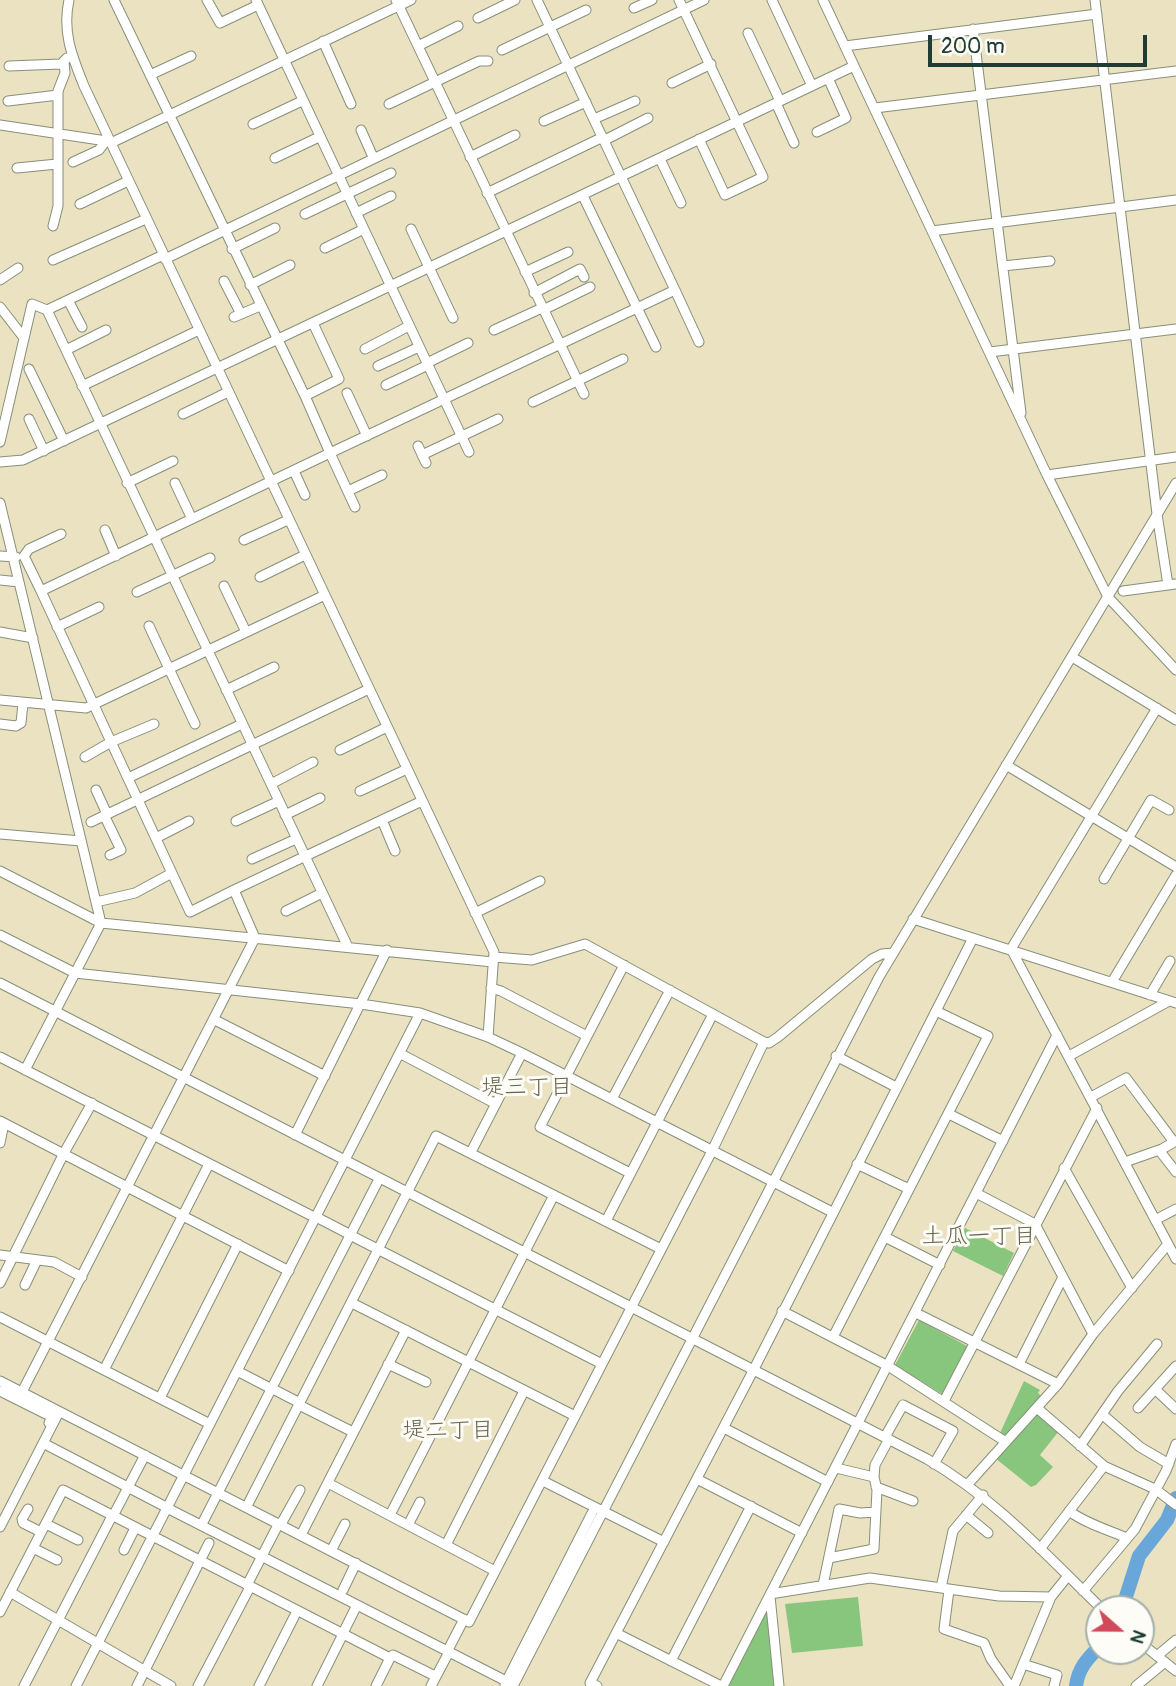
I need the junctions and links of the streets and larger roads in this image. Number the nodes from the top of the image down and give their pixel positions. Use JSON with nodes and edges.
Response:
{"nodes":[{"id":1,"x":68,"y":0,"type":"edge"},
{"id":2,"x":114,"y":0,"type":"edge"},
{"id":3,"x":207,"y":0,"type":"edge"},
{"id":4,"x":411,"y":0,"type":"edge"},
{"id":5,"x":515,"y":0,"type":"edge"},
{"id":6,"x":537,"y":0,"type":"edge"},
{"id":7,"x":652,"y":0,"type":"edge"},
{"id":8,"x":704,"y":0,"type":"edge"},
{"id":9,"x":772,"y":0,"type":"edge"},
{"id":10,"x":823,"y":0,"type":"edge"},
{"id":11,"x":1095,"y":0,"type":"edge"},
{"id":12,"x":256,"y":1,"type":"edge"},
{"id":13,"x":397,"y":3,"type":"edge"},
{"id":14,"x":682,"y":5,"type":"edge"},
{"id":15,"x":634,"y":8,"type":"dead end"},
{"id":16,"x":586,"y":10,"type":"dead end"},
{"id":17,"x":1097,"y":14,"type":"junction"},
{"id":18,"x":478,"y":18,"type":"dead end"},
{"id":19,"x":458,"y":26,"type":"dead end"},
{"id":20,"x":550,"y":28,"type":"junction"},
{"id":21,"x":972,"y":29,"type":"junction"},
{"id":22,"x":748,"y":33,"type":"dead end"},
{"id":23,"x":323,"y":41,"type":"junction"},
{"id":24,"x":418,"y":46,"type":"junction"},
{"id":25,"x":845,"y":46,"type":"junction"},
{"id":26,"x":502,"y":50,"type":"dead end"},
{"id":27,"x":191,"y":56,"type":"dead end"},
{"id":28,"x":68,"y":58,"type":"junction"},
{"id":29,"x":283,"y":60,"type":"junction"},
{"id":30,"x":488,"y":61,"type":"dead end"},
{"id":31,"x":568,"y":64,"type":"junction"},
{"id":32,"x":711,"y":64,"type":"junction"},
{"id":33,"x":9,"y":66,"type":"dead end"},
{"id":34,"x":854,"y":66,"type":"junction"},
{"id":35,"x":1176,"y":71,"type":"edge"},
{"id":36,"x":150,"y":75,"type":"junction"},
{"id":37,"x":828,"y":78,"type":"junction"},
{"id":38,"x":1105,"y":80,"type":"junction"},
{"id":39,"x":435,"y":82,"type":"junction"},
{"id":40,"x":672,"y":83,"type":"dead end"},
{"id":41,"x":813,"y":86,"type":"junction"},
{"id":42,"x":58,"y":95,"type":"junction"},
{"id":43,"x":981,"y":96,"type":"junction"},
{"id":44,"x":8,"y":101,"type":"dead end"},
{"id":45,"x":302,"y":101,"type":"junction"},
{"id":46,"x":635,"y":101,"type":"dead end"},
{"id":47,"x":586,"y":102,"type":"junction"},
{"id":48,"x":778,"y":102,"type":"junction"},
{"id":49,"x":351,"y":104,"type":"dead end"},
{"id":50,"x":389,"y":104,"type":"dead end"},
{"id":51,"x":875,"y":108,"type":"junction"},
{"id":52,"x":169,"y":115,"type":"junction"},
{"id":53,"x":649,"y":118,"type":"dead end"},
{"id":54,"x":453,"y":119,"type":"junction"},
{"id":55,"x":594,"y":119,"type":"junction"},
{"id":56,"x":544,"y":121,"type":"dead end"},
{"id":57,"x":737,"y":121,"type":"junction"},
{"id":58,"x":253,"y":124,"type":"dead end"},
{"id":59,"x":0,"y":125,"type":"edge"},
{"id":60,"x":360,"y":130,"type":"dead end"},
{"id":61,"x":817,"y":132,"type":"dead end"},
{"id":62,"x":57,"y":134,"type":"junction"},
{"id":63,"x":515,"y":135,"type":"dead end"},
{"id":64,"x":319,"y":137,"type":"junction"},
{"id":65,"x":604,"y":139,"type":"junction"},
{"id":66,"x":699,"y":139,"type":"junction"},
{"id":67,"x":108,"y":143,"type":"junction"},
{"id":68,"x":794,"y":143,"type":"dead end"},
{"id":69,"x":373,"y":157,"type":"junction"},
{"id":70,"x":470,"y":157,"type":"junction"},
{"id":71,"x":275,"y":158,"type":"dead end"},
{"id":72,"x":660,"y":159,"type":"junction"},
{"id":73,"x":74,"y":162,"type":"dead end"},
{"id":74,"x":57,"y":164,"type":"junction"},
{"id":75,"x":17,"y":168,"type":"dead end"},
{"id":76,"x":391,"y":173,"type":"dead end"},
{"id":77,"x":338,"y":174,"type":"junction"},
{"id":78,"x":622,"y":177,"type":"junction"},
{"id":79,"x":128,"y":181,"type":"junction"},
{"id":80,"x":487,"y":193,"type":"junction"},
{"id":81,"x":347,"y":194,"type":"junction"},
{"id":82,"x":391,"y":196,"type":"dead end"},
{"id":83,"x":583,"y":196,"type":"junction"},
{"id":84,"x":1176,"y":200,"type":"edge"},
{"id":85,"x":681,"y":203,"type":"dead end"},
{"id":86,"x":80,"y":204,"type":"dead end"},
{"id":87,"x":1120,"y":206,"type":"junction"},
{"id":88,"x":356,"y":213,"type":"junction"},
{"id":89,"x":305,"y":214,"type":"dead end"},
{"id":90,"x":146,"y":219,"type":"junction"},
{"id":91,"x":997,"y":223,"type":"junction"},
{"id":92,"x":53,"y":226,"type":"dead end"},
{"id":93,"x":275,"y":228,"type":"dead end"},
{"id":94,"x":364,"y":229,"type":"junction"},
{"id":95,"x":411,"y":229,"type":"dead end"},
{"id":96,"x":223,"y":230,"type":"junction"},
{"id":97,"x":932,"y":231,"type":"junction"},
{"id":98,"x":506,"y":232,"type":"junction"},
{"id":99,"x":325,"y":248,"type":"dead end"},
{"id":100,"x":232,"y":249,"type":"junction"},
{"id":101,"x":568,"y":251,"type":"dead end"},
{"id":102,"x":164,"y":257,"type":"junction"},
{"id":103,"x":53,"y":260,"type":"dead end"},
{"id":104,"x":1050,"y":261,"type":"dead end"},
{"id":105,"x":290,"y":265,"type":"dead end"},
{"id":106,"x":1003,"y":266,"type":"junction"},
{"id":107,"x":18,"y":268,"type":"dead end"},
{"id":108,"x":430,"y":268,"type":"junction"},
{"id":109,"x":525,"y":272,"type":"junction"},
{"id":110,"x":584,"y":277,"type":"dead end"},
{"id":111,"x":0,"y":280,"type":"edge"},
{"id":112,"x":224,"y":281,"type":"dead end"},
{"id":113,"x":250,"y":285,"type":"junction"},
{"id":114,"x":391,"y":286,"type":"junction"},
{"id":115,"x":590,"y":287,"type":"dead end"},
{"id":116,"x":675,"y":290,"type":"junction"},
{"id":117,"x":534,"y":293,"type":"junction"},
{"id":118,"x":68,"y":300,"type":"junction"},
{"id":119,"x":260,"y":306,"type":"junction"},
{"id":120,"x":0,"y":307,"type":"edge"},
{"id":121,"x":637,"y":308,"type":"junction"},
{"id":122,"x":542,"y":309,"type":"junction"},
{"id":123,"x":47,"y":310,"type":"junction"},
{"id":124,"x":453,"y":318,"type":"dead end"},
{"id":125,"x":313,"y":323,"type":"junction"},
{"id":126,"x":409,"y":326,"type":"junction"},
{"id":127,"x":82,"y":327,"type":"dead end"},
{"id":128,"x":1176,"y":329,"type":"edge"},
{"id":129,"x":106,"y":330,"type":"dead end"},
{"id":130,"x":199,"y":330,"type":"junction"},
{"id":131,"x":494,"y":330,"type":"dead end"},
{"id":132,"x":1136,"y":334,"type":"junction"},
{"id":133,"x":24,"y":338,"type":"junction"},
{"id":134,"x":277,"y":341,"type":"junction"},
{"id":135,"x":699,"y":342,"type":"dead end"},
{"id":136,"x":468,"y":343,"type":"dead end"},
{"id":137,"x":559,"y":344,"type":"junction"},
{"id":138,"x":419,"y":346,"type":"junction"},
{"id":139,"x":656,"y":347,"type":"dead end"},
{"id":140,"x":365,"y":349,"type":"dead end"},
{"id":141,"x":1013,"y":349,"type":"junction"},
{"id":142,"x":65,"y":350,"type":"junction"},
{"id":143,"x":990,"y":352,"type":"junction"},
{"id":144,"x":623,"y":359,"type":"dead end"},
{"id":145,"x":427,"y":364,"type":"junction"},
{"id":146,"x":378,"y":366,"type":"dead end"},
{"id":147,"x":29,"y":369,"type":"dead end"},
{"id":148,"x":217,"y":369,"type":"junction"},
{"id":149,"x":577,"y":382,"type":"junction"},
{"id":150,"x":386,"y":385,"type":"dead end"},
{"id":151,"x":82,"y":386,"type":"junction"},
{"id":152,"x":228,"y":392,"type":"junction"},
{"id":153,"x":347,"y":393,"type":"dead end"},
{"id":154,"x":584,"y":394,"type":"dead end"},
{"id":155,"x":305,"y":396,"type":"junction"},
{"id":156,"x":444,"y":400,"type":"junction"},
{"id":157,"x":533,"y":402,"type":"dead end"},
{"id":158,"x":183,"y":414,"type":"dead end"},
{"id":159,"x":29,"y":419,"type":"dead end"},
{"id":160,"x":498,"y":419,"type":"dead end"},
{"id":161,"x":1022,"y":421,"type":"junction"},
{"id":162,"x":100,"y":424,"type":"junction"},
{"id":163,"x":367,"y":436,"type":"junction"},
{"id":164,"x":462,"y":437,"type":"junction"},
{"id":165,"x":64,"y":441,"type":"junction"},
{"id":166,"x":0,"y":442,"type":"edge"},
{"id":167,"x":44,"y":451,"type":"junction"},
{"id":168,"x":469,"y":452,"type":"dead end"},
{"id":169,"x":330,"y":453,"type":"junction"},
{"id":170,"x":422,"y":455,"type":"dead end"},
{"id":171,"x":1176,"y":457,"type":"edge"},
{"id":172,"x":1151,"y":460,"type":"junction"},
{"id":173,"x":173,"y":461,"type":"dead end"},
{"id":174,"x":0,"y":462,"type":"edge"},
{"id":175,"x":293,"y":471,"type":"junction"},
{"id":176,"x":382,"y":475,"type":"dead end"},
{"id":177,"x":1047,"y":475,"type":"junction"},
{"id":178,"x":270,"y":482,"type":"junction"},
{"id":179,"x":127,"y":483,"type":"junction"},
{"id":180,"x":176,"y":483,"type":"dead end"},
{"id":181,"x":1176,"y":483,"type":"edge"},
{"id":182,"x":348,"y":491,"type":"junction"},
{"id":183,"x":305,"y":495,"type":"dead end"},
{"id":184,"x":0,"y":503,"type":"edge"},
{"id":185,"x":355,"y":507,"type":"dead end"},
{"id":186,"x":1157,"y":514,"type":"junction"},
{"id":187,"x":192,"y":519,"type":"junction"},
{"id":188,"x":288,"y":520,"type":"junction"},
{"id":189,"x":104,"y":530,"type":"dead end"},
{"id":190,"x":61,"y":534,"type":"dead end"},
{"id":191,"x":153,"y":538,"type":"junction"},
{"id":192,"x":244,"y":540,"type":"dead end"},
{"id":193,"x":305,"y":555,"type":"junction"},
{"id":194,"x":0,"y":556,"type":"edge"},
{"id":195,"x":24,"y":556,"type":"junction"},
{"id":196,"x":116,"y":556,"type":"junction"},
{"id":197,"x":13,"y":557,"type":"junction"},
{"id":198,"x":210,"y":558,"type":"dead end"},
{"id":199,"x":172,"y":576,"type":"junction"},
{"id":200,"x":260,"y":577,"type":"dead end"},
{"id":201,"x":0,"y":579,"type":"edge"},
{"id":202,"x":19,"y":582,"type":"junction"},
{"id":203,"x":1172,"y":585,"type":"edge"},
{"id":204,"x":224,"y":586,"type":"dead end"},
{"id":205,"x":41,"y":591,"type":"junction"},
{"id":206,"x":1123,"y":591,"type":"dead end"},
{"id":207,"x":137,"y":592,"type":"dead end"},
{"id":208,"x":325,"y":595,"type":"junction"},
{"id":209,"x":1108,"y":597,"type":"junction"},
{"id":210,"x":99,"y":607,"type":"dead end"},
{"id":211,"x":149,"y":625,"type":"dead end"},
{"id":212,"x":57,"y":627,"type":"junction"},
{"id":213,"x":0,"y":632,"type":"edge"},
{"id":214,"x":246,"y":632,"type":"junction"},
{"id":215,"x":33,"y":638,"type":"junction"},
{"id":216,"x":207,"y":650,"type":"junction"},
{"id":217,"x":1072,"y":657,"type":"junction"},
{"id":218,"x":274,"y":667,"type":"dead end"},
{"id":219,"x":169,"y":669,"type":"junction"},
{"id":220,"x":1176,"y":670,"type":"edge"},
{"id":221,"x":369,"y":689,"type":"junction"},
{"id":222,"x":226,"y":690,"type":"junction"},
{"id":223,"x":0,"y":700,"type":"edge"},
{"id":224,"x":23,"y":702,"type":"junction"},
{"id":225,"x":93,"y":705,"type":"junction"},
{"id":226,"x":50,"y":706,"type":"junction"},
{"id":227,"x":1157,"y":708,"type":"junction"},
{"id":228,"x":1176,"y":720,"type":"edge"},
{"id":229,"x":243,"y":723,"type":"junction"},
{"id":230,"x":0,"y":724,"type":"edge"},
{"id":231,"x":154,"y":724,"type":"dead end"},
{"id":232,"x":195,"y":724,"type":"dead end"},
{"id":233,"x":387,"y":727,"type":"junction"},
{"id":234,"x":111,"y":742,"type":"junction"},
{"id":235,"x":253,"y":746,"type":"junction"},
{"id":236,"x":340,"y":750,"type":"dead end"},
{"id":237,"x":85,"y":757,"type":"dead end"},
{"id":238,"x":313,"y":762,"type":"dead end"},
{"id":239,"x":1006,"y":765,"type":"junction"},
{"id":240,"x":407,"y":769,"type":"junction"},
{"id":241,"x":128,"y":778,"type":"junction"},
{"id":242,"x":271,"y":783,"type":"junction"},
{"id":243,"x":96,"y":790,"type":"dead end"},
{"id":244,"x":360,"y":791,"type":"dead end"},
{"id":245,"x":320,"y":798,"type":"dead end"},
{"id":246,"x":138,"y":799,"type":"junction"},
{"id":247,"x":279,"y":801,"type":"junction"},
{"id":248,"x":422,"y":801,"type":"junction"},
{"id":249,"x":1168,"y":810,"type":"dead end"},
{"id":250,"x":106,"y":815,"type":"junction"},
{"id":251,"x":285,"y":815,"type":"junction"},
{"id":252,"x":1091,"y":817,"type":"junction"},
{"id":253,"x":382,"y":820,"type":"junction"},
{"id":254,"x":189,"y":821,"type":"dead end"},
{"id":255,"x":236,"y":821,"type":"dead end"},
{"id":256,"x":90,"y":822,"type":"dead end"},
{"id":257,"x":0,"y":834,"type":"edge"},
{"id":258,"x":156,"y":838,"type":"junction"},
{"id":259,"x":1128,"y":838,"type":"junction"},
{"id":260,"x":296,"y":839,"type":"junction"},
{"id":261,"x":81,"y":841,"type":"junction"},
{"id":262,"x":395,"y":851,"type":"dead end"},
{"id":263,"x":110,"y":855,"type":"dead end"},
{"id":264,"x":304,"y":857,"type":"junction"},
{"id":265,"x":252,"y":859,"type":"dead end"},
{"id":266,"x":1176,"y":867,"type":"edge"},
{"id":267,"x":0,"y":871,"type":"edge"},
{"id":268,"x":172,"y":873,"type":"junction"},
{"id":269,"x":1176,"y":875,"type":"edge"},
{"id":270,"x":1104,"y":879,"type":"dead end"},
{"id":271,"x":540,"y":881,"type":"dead end"},
{"id":272,"x":234,"y":890,"type":"junction"},
{"id":273,"x":322,"y":893,"type":"junction"},
{"id":274,"x":96,"y":902,"type":"junction"},
{"id":275,"x":286,"y":911,"type":"dead end"},
{"id":276,"x":475,"y":913,"type":"junction"},
{"id":277,"x":914,"y":919,"type":"junction"},
{"id":278,"x":101,"y":923,"type":"junction"},
{"id":279,"x":0,"y":934,"type":"edge"},
{"id":280,"x":973,"y":938,"type":"junction"},
{"id":281,"x":255,"y":939,"type":"junction"},
{"id":282,"x":348,"y":947,"type":"junction"},
{"id":283,"x":1012,"y":949,"type":"junction"},
{"id":284,"x":387,"y":950,"type":"junction"},
{"id":285,"x":893,"y":953,"type":"junction"},
{"id":286,"x":493,"y":959,"type":"junction"},
{"id":287,"x":1170,"y":961,"type":"dead end"},
{"id":288,"x":624,"y":965,"type":"junction"},
{"id":289,"x":75,"y":973,"type":"junction"},
{"id":290,"x":1112,"y":982,"type":"junction"},
{"id":291,"x":0,"y":983,"type":"edge"},
{"id":292,"x":491,"y":988,"type":"junction"},
{"id":293,"x":231,"y":989,"type":"junction"},
{"id":294,"x":670,"y":990,"type":"junction"},
{"id":295,"x":1150,"y":995,"type":"junction"},
{"id":296,"x":1173,"y":1002,"type":"edge"},
{"id":297,"x":361,"y":1004,"type":"junction"},
{"id":298,"x":936,"y":1011,"type":"junction"},
{"id":299,"x":56,"y":1012,"type":"junction"},
{"id":300,"x":420,"y":1013,"type":"junction"},
{"id":301,"x":713,"y":1014,"type":"junction"},
{"id":302,"x":215,"y":1020,"type":"junction"},
{"id":303,"x":587,"y":1035,"type":"junction"},
{"id":304,"x":1057,"y":1035,"type":"junction"},
{"id":305,"x":488,"y":1037,"type":"junction"},
{"id":306,"x":764,"y":1042,"type":"junction"},
{"id":307,"x":522,"y":1053,"type":"junction"},
{"id":308,"x":401,"y":1054,"type":"junction"},
{"id":309,"x":836,"y":1056,"type":"junction"},
{"id":310,"x":1069,"y":1056,"type":"junction"},
{"id":311,"x":0,"y":1057,"type":"edge"},
{"id":312,"x":25,"y":1070,"type":"junction"},
{"id":313,"x":325,"y":1076,"type":"junction"},
{"id":314,"x":567,"y":1076,"type":"junction"},
{"id":315,"x":186,"y":1077,"type":"junction"},
{"id":316,"x":896,"y":1087,"type":"junction"},
{"id":317,"x":1091,"y":1097,"type":"junction"},
{"id":318,"x":612,"y":1099,"type":"junction"},
{"id":319,"x":92,"y":1103,"type":"junction"},
{"id":320,"x":496,"y":1104,"type":"junction"},
{"id":321,"x":1097,"y":1108,"type":"junction"},
{"id":322,"x":949,"y":1114,"type":"junction"},
{"id":323,"x":2,"y":1122,"type":"edge"},
{"id":324,"x":657,"y":1122,"type":"junction"},
{"id":325,"x":295,"y":1135,"type":"junction"},
{"id":326,"x":155,"y":1136,"type":"junction"},
{"id":327,"x":1003,"y":1141,"type":"junction"},
{"id":328,"x":1175,"y":1141,"type":"edge"},
{"id":329,"x":0,"y":1143,"type":"edge"},
{"id":330,"x":1159,"y":1150,"type":"junction"},
{"id":331,"x":712,"y":1151,"type":"junction"},
{"id":332,"x":471,"y":1152,"type":"junction"},
{"id":333,"x":64,"y":1153,"type":"junction"},
{"id":334,"x":345,"y":1161,"type":"junction"},
{"id":335,"x":1125,"y":1162,"type":"junction"},
{"id":336,"x":209,"y":1164,"type":"junction"},
{"id":337,"x":857,"y":1164,"type":"junction"},
{"id":338,"x":1064,"y":1168,"type":"junction"},
{"id":339,"x":1176,"y":1172,"type":"edge"},
{"id":340,"x":631,"y":1173,"type":"junction"},
{"id":341,"x":772,"y":1181,"type":"junction"},
{"id":342,"x":375,"y":1182,"type":"dead end"},
{"id":343,"x":128,"y":1188,"type":"junction"},
{"id":344,"x":909,"y":1189,"type":"junction"},
{"id":345,"x":407,"y":1193,"type":"junction"},
{"id":346,"x":976,"y":1193,"type":"junction"},
{"id":347,"x":554,"y":1195,"type":"junction"},
{"id":348,"x":1176,"y":1209,"type":"edge"},
{"id":349,"x":832,"y":1212,"type":"junction"},
{"id":350,"x":183,"y":1215,"type":"junction"},
{"id":351,"x":318,"y":1219,"type":"junction"},
{"id":352,"x":1155,"y":1220,"type":"junction"},
{"id":353,"x":606,"y":1221,"type":"junction"},
{"id":354,"x":1035,"y":1224,"type":"junction"},
{"id":355,"x":348,"y":1234,"type":"junction"},
{"id":356,"x":884,"y":1237,"type":"junction"},
{"id":357,"x":237,"y":1244,"type":"junction"},
{"id":358,"x":1171,"y":1246,"type":"edge"},
{"id":359,"x":661,"y":1249,"type":"junction"},
{"id":360,"x":379,"y":1250,"type":"junction"},
{"id":361,"x":524,"y":1251,"type":"junction"},
{"id":362,"x":0,"y":1255,"type":"edge"},
{"id":363,"x":12,"y":1257,"type":"junction"},
{"id":364,"x":1176,"y":1259,"type":"edge"},
{"id":365,"x":37,"y":1260,"type":"junction"},
{"id":366,"x":940,"y":1265,"type":"junction"},
{"id":367,"x":289,"y":1271,"type":"junction"},
{"id":368,"x":82,"y":1277,"type":"junction"},
{"id":369,"x":1063,"y":1278,"type":"junction"},
{"id":370,"x":0,"y":1283,"type":"edge"},
{"id":371,"x":25,"y":1285,"type":"dead end"},
{"id":372,"x":1132,"y":1288,"type":"junction"},
{"id":373,"x":352,"y":1303,"type":"junction"},
{"id":374,"x":631,"y":1307,"type":"junction"},
{"id":375,"x":494,"y":1310,"type":"junction"},
{"id":376,"x":782,"y":1311,"type":"junction"},
{"id":377,"x":916,"y":1313,"type":"junction"},
{"id":378,"x":0,"y":1317,"type":"edge"},
{"id":379,"x":406,"y":1330,"type":"junction"},
{"id":380,"x":1093,"y":1334,"type":"junction"},
{"id":381,"x":834,"y":1337,"type":"junction"},
{"id":382,"x":692,"y":1339,"type":"junction"},
{"id":383,"x":49,"y":1341,"type":"junction"},
{"id":384,"x":973,"y":1341,"type":"junction"},
{"id":385,"x":1157,"y":1344,"type":"dead end"},
{"id":386,"x":468,"y":1362,"type":"junction"},
{"id":387,"x":388,"y":1364,"type":"junction"},
{"id":388,"x":602,"y":1364,"type":"junction"},
{"id":389,"x":1019,"y":1364,"type":"junction"},
{"id":390,"x":888,"y":1366,"type":"junction"},
{"id":391,"x":1176,"y":1366,"type":"edge"},
{"id":392,"x":754,"y":1369,"type":"junction"},
{"id":393,"x":104,"y":1370,"type":"junction"},
{"id":394,"x":241,"y":1373,"type":"dead end"},
{"id":395,"x":426,"y":1382,"type":"dead end"},
{"id":396,"x":1058,"y":1384,"type":"junction"},
{"id":397,"x":0,"y":1386,"type":"edge"},
{"id":398,"x":270,"y":1387,"type":"junction"},
{"id":399,"x":1156,"y":1390,"type":"junction"},
{"id":400,"x":524,"y":1391,"type":"junction"},
{"id":401,"x":22,"y":1392,"type":"junction"},
{"id":402,"x":159,"y":1398,"type":"junction"},
{"id":403,"x":944,"y":1401,"type":"junction"},
{"id":404,"x":300,"y":1404,"type":"junction"},
{"id":405,"x":1037,"y":1408,"type":"junction"},
{"id":406,"x":1139,"y":1408,"type":"dead end"},
{"id":407,"x":1176,"y":1409,"type":"edge"},
{"id":408,"x":1103,"y":1415,"type":"junction"},
{"id":409,"x":575,"y":1416,"type":"junction"},
{"id":410,"x":859,"y":1423,"type":"junction"},
{"id":411,"x":211,"y":1424,"type":"junction"},
{"id":412,"x":724,"y":1428,"type":"junction"},
{"id":413,"x":353,"y":1432,"type":"junction"},
{"id":414,"x":887,"y":1438,"type":"junction"},
{"id":415,"x":44,"y":1442,"type":"junction"},
{"id":416,"x":1006,"y":1442,"type":"junction"},
{"id":417,"x":1176,"y":1444,"type":"edge"},
{"id":418,"x":1080,"y":1446,"type":"junction"},
{"id":419,"x":145,"y":1455,"type":"junction"},
{"id":420,"x":934,"y":1464,"type":"junction"},
{"id":421,"x":1169,"y":1464,"type":"junction"},
{"id":422,"x":1104,"y":1466,"type":"junction"},
{"id":423,"x":836,"y":1468,"type":"junction"},
{"id":424,"x":183,"y":1478,"type":"junction"},
{"id":425,"x":697,"y":1479,"type":"junction"},
{"id":426,"x":543,"y":1481,"type":"junction"},
{"id":427,"x":828,"y":1482,"type":"junction"},
{"id":428,"x":875,"y":1482,"type":"junction"},
{"id":429,"x":328,"y":1483,"type":"junction"},
{"id":430,"x":968,"y":1485,"type":"junction"},
{"id":431,"x":129,"y":1486,"type":"junction"},
{"id":432,"x":1155,"y":1489,"type":"junction"},
{"id":433,"x":300,"y":1490,"type":"dead end"},
{"id":434,"x":216,"y":1491,"type":"junction"},
{"id":435,"x":983,"y":1495,"type":"junction"},
{"id":436,"x":913,"y":1501,"type":"dead end"},
{"id":437,"x":420,"y":1502,"type":"dead end"},
{"id":438,"x":1173,"y":1503,"type":"edge"},
{"id":439,"x":168,"y":1506,"type":"junction"},
{"id":440,"x":247,"y":1506,"type":"junction"},
{"id":441,"x":751,"y":1506,"type":"junction"},
{"id":442,"x":28,"y":1509,"type":"dead end"},
{"id":443,"x":603,"y":1511,"type":"junction"},
{"id":444,"x":1069,"y":1511,"type":"junction"},
{"id":445,"x":876,"y":1512,"type":"junction"},
{"id":446,"x":592,"y":1513,"type":"dead end"},
{"id":447,"x":390,"y":1515,"type":"junction"},
{"id":448,"x":113,"y":1516,"type":"junction"},
{"id":449,"x":967,"y":1516,"type":"junction"},
{"id":450,"x":0,"y":1518,"type":"edge"},
{"id":451,"x":202,"y":1521,"type":"junction"},
{"id":452,"x":280,"y":1524,"type":"junction"},
{"id":453,"x":345,"y":1524,"type":"dead end"},
{"id":454,"x":408,"y":1525,"type":"junction"},
{"id":455,"x":0,"y":1527,"type":"edge"},
{"id":456,"x":43,"y":1528,"type":"junction"},
{"id":457,"x":135,"y":1528,"type":"junction"},
{"id":458,"x":802,"y":1532,"type":"junction"},
{"id":459,"x":988,"y":1533,"type":"dead end"},
{"id":460,"x":154,"y":1534,"type":"junction"},
{"id":461,"x":301,"y":1535,"type":"junction"},
{"id":462,"x":1127,"y":1538,"type":"junction"},
{"id":463,"x":78,"y":1540,"type":"dead end"},
{"id":464,"x":664,"y":1542,"type":"junction"},
{"id":465,"x":209,"y":1544,"type":"dead end"},
{"id":466,"x":446,"y":1545,"type":"junction"},
{"id":467,"x":33,"y":1548,"type":"junction"},
{"id":468,"x":1040,"y":1549,"type":"junction"},
{"id":469,"x":124,"y":1550,"type":"dead end"},
{"id":470,"x":331,"y":1551,"type":"junction"},
{"id":471,"x":263,"y":1555,"type":"junction"},
{"id":472,"x":829,"y":1558,"type":"junction"},
{"id":473,"x":57,"y":1560,"type":"dead end"},
{"id":474,"x":200,"y":1561,"type":"junction"},
{"id":475,"x":356,"y":1563,"type":"junction"},
{"id":476,"x":495,"y":1572,"type":"junction"},
{"id":477,"x":1068,"y":1577,"type":"junction"},
{"id":478,"x":823,"y":1585,"type":"junction"},
{"id":479,"x":249,"y":1586,"type":"junction"},
{"id":480,"x":945,"y":1589,"type":"junction"},
{"id":481,"x":342,"y":1590,"type":"dead end"},
{"id":482,"x":1083,"y":1591,"type":"junction"},
{"id":483,"x":10,"y":1592,"type":"junction"},
{"id":484,"x":770,"y":1594,"type":"junction"},
{"id":485,"x":1087,"y":1595,"type":"edge"},
{"id":486,"x":1051,"y":1597,"type":"junction"},
{"id":487,"x":357,"y":1605,"type":"junction"},
{"id":488,"x":297,"y":1611,"type":"junction"},
{"id":489,"x":0,"y":1612,"type":"edge"},
{"id":490,"x":464,"y":1619,"type":"junction"},
{"id":491,"x":58,"y":1620,"type":"junction"},
{"id":492,"x":617,"y":1633,"type":"junction"},
{"id":493,"x":343,"y":1634,"type":"junction"},
{"id":494,"x":1176,"y":1640,"type":"edge"},
{"id":495,"x":97,"y":1643,"type":"junction"},
{"id":496,"x":449,"y":1650,"type":"junction"},
{"id":497,"x":1155,"y":1654,"type":"edge"},
{"id":498,"x":390,"y":1658,"type":"junction"},
{"id":499,"x":1161,"y":1659,"type":"junction"},
{"id":500,"x":671,"y":1661,"type":"junction"},
{"id":501,"x":1023,"y":1664,"type":"junction"},
{"id":502,"x":145,"y":1671,"type":"junction"},
{"id":503,"x":1176,"y":1671,"type":"edge"},
{"id":504,"x":433,"y":1675,"type":"dead end"},
{"id":505,"x":508,"y":1683,"type":"edge"},
{"id":506,"x":24,"y":1686,"type":"edge"},
{"id":507,"x":76,"y":1686,"type":"edge"},
{"id":508,"x":137,"y":1686,"type":"edge"},
{"id":509,"x":171,"y":1686,"type":"edge"},
{"id":510,"x":198,"y":1686,"type":"edge"},
{"id":511,"x":259,"y":1686,"type":"edge"},
{"id":512,"x":317,"y":1686,"type":"edge"},
{"id":513,"x":376,"y":1686,"type":"edge"},
{"id":514,"x":433,"y":1686,"type":"edge"},
{"id":515,"x":441,"y":1686,"type":"edge"},
{"id":516,"x":597,"y":1686,"type":"edge"},
{"id":517,"x":722,"y":1686,"type":"edge"},
{"id":518,"x":779,"y":1686,"type":"edge"},
{"id":519,"x":1012,"y":1686,"type":"edge"},
{"id":520,"x":1054,"y":1686,"type":"edge"},
{"id":521,"x":1136,"y":1686,"type":"edge"}],
"edges":[{"from":1,"to":28,"type":"street"},
{"from":2,"to":36,"type":"street"},
{"from":3,"to":12,"type":"street"},
{"from":4,"to":13,"type":"street"},
{"from":5,"to":18,"type":"street"},
{"from":6,"to":20,"type":"street"},
{"from":7,"to":15,"type":"street"},
{"from":8,"to":14,"type":"street"},
{"from":9,"to":41,"type":"street"},
{"from":10,"to":25,"type":"street"},
{"from":11,"to":17,"type":"street"},
{"from":12,"to":29,"type":"street"},
{"from":13,"to":23,"type":"street"},
{"from":13,"to":24,"type":"street"},
{"from":14,"to":31,"type":"street"},
{"from":14,"to":32,"type":"street"},
{"from":16,"to":20,"type":"street"},
{"from":17,"to":21,"type":"street"},
{"from":17,"to":38,"type":"street"},
{"from":19,"to":24,"type":"street"},
{"from":20,"to":26,"type":"street"},
{"from":20,"to":31,"type":"street"},
{"from":21,"to":25,"type":"street"},
{"from":21,"to":43,"type":"street"},
{"from":22,"to":48,"type":"street"},
{"from":23,"to":29,"type":"street"},
{"from":23,"to":49,"type":"street"},
{"from":24,"to":39,"type":"street"},
{"from":25,"to":34,"type":"street"},
{"from":27,"to":36,"type":"street"},
{"from":28,"to":33,"type":"street"},
{"from":28,"to":42,"type":"street"},
{"from":28,"to":67,"type":"street"},
{"from":29,"to":45,"type":"street"},
{"from":29,"to":52,"type":"street"},
{"from":30,"to":39,"type":"street"},
{"from":31,"to":47,"type":"street"},
{"from":31,"to":54,"type":"street"},
{"from":32,"to":40,"type":"street"},
{"from":32,"to":57,"type":"street"},
{"from":34,"to":37,"type":"street"},
{"from":34,"to":51,"type":"street"},
{"from":35,"to":38,"type":"street"},
{"from":36,"to":52,"type":"street"},
{"from":37,"to":41,"type":"street"},
{"from":37,"to":61,"type":"street"},
{"from":38,"to":43,"type":"street"},
{"from":38,"to":87,"type":"street"},
{"from":39,"to":50,"type":"street"},
{"from":39,"to":54,"type":"street"},
{"from":41,"to":48,"type":"street"},
{"from":42,"to":44,"type":"street"},
{"from":42,"to":62,"type":"street"},
{"from":43,"to":51,"type":"street"},
{"from":43,"to":91,"type":"street"},
{"from":45,"to":58,"type":"street"},
{"from":45,"to":64,"type":"street"},
{"from":46,"to":55,"type":"street"},
{"from":47,"to":55,"type":"street"},
{"from":47,"to":56,"type":"street"},
{"from":48,"to":57,"type":"street"},
{"from":48,"to":68,"type":"street"},
{"from":51,"to":97,"type":"street"},
{"from":52,"to":67,"type":"street"},
{"from":52,"to":96,"type":"street"},
{"from":53,"to":65,"type":"street"},
{"from":54,"to":69,"type":"street"},
{"from":54,"to":70,"type":"street"},
{"from":55,"to":65,"type":"street"},
{"from":57,"to":66,"type":"street"},
{"from":57,"to":66,"type":"street"},
{"from":59,"to":62,"type":"street"},
{"from":60,"to":69,"type":"street"},
{"from":62,"to":67,"type":"street"},
{"from":62,"to":74,"type":"street"},
{"from":63,"to":70,"type":"street"},
{"from":64,"to":71,"type":"street"},
{"from":64,"to":77,"type":"street"},
{"from":65,"to":78,"type":"street"},
{"from":65,"to":80,"type":"street"},
{"from":66,"to":72,"type":"street"},
{"from":67,"to":73,"type":"street"},
{"from":67,"to":79,"type":"street"},
{"from":69,"to":77,"type":"street"},
{"from":70,"to":80,"type":"street"},
{"from":72,"to":78,"type":"street"},
{"from":72,"to":85,"type":"street"},
{"from":74,"to":75,"type":"street"},
{"from":74,"to":92,"type":"street"},
{"from":76,"to":81,"type":"street"},
{"from":77,"to":81,"type":"street"},
{"from":77,"to":96,"type":"street"},
{"from":78,"to":83,"type":"street"},
{"from":78,"to":116,"type":"street"},
{"from":79,"to":86,"type":"street"},
{"from":79,"to":90,"type":"street"},
{"from":80,"to":98,"type":"street"},
{"from":81,"to":88,"type":"street"},
{"from":81,"to":89,"type":"street"},
{"from":82,"to":88,"type":"street"},
{"from":83,"to":98,"type":"street"},
{"from":83,"to":121,"type":"street"},
{"from":84,"to":87,"type":"street"},
{"from":87,"to":91,"type":"street"},
{"from":87,"to":132,"type":"street"},
{"from":88,"to":94,"type":"street"},
{"from":90,"to":102,"type":"street"},
{"from":90,"to":103,"type":"street"},
{"from":91,"to":97,"type":"street"},
{"from":91,"to":106,"type":"street"},
{"from":93,"to":100,"type":"street"},
{"from":94,"to":99,"type":"street"},
{"from":94,"to":114,"type":"street"},
{"from":95,"to":108,"type":"street"},
{"from":96,"to":100,"type":"street"},
{"from":96,"to":102,"type":"street"},
{"from":97,"to":143,"type":"street"},
{"from":98,"to":108,"type":"street"},
{"from":98,"to":109,"type":"street"},
{"from":100,"to":113,"type":"street"},
{"from":101,"to":109,"type":"street"},
{"from":102,"to":118,"type":"street"},
{"from":102,"to":130,"type":"street"},
{"from":104,"to":106,"type":"street"},
{"from":105,"to":113,"type":"street"},
{"from":106,"to":141,"type":"street"},
{"from":107,"to":111,"type":"street"},
{"from":108,"to":114,"type":"street"},
{"from":108,"to":124,"type":"street"},
{"from":109,"to":117,"type":"street"},
{"from":110,"to":117,"type":"street"},
{"from":112,"to":119,"type":"street"},
{"from":113,"to":119,"type":"street"},
{"from":114,"to":125,"type":"street"},
{"from":114,"to":126,"type":"street"},
{"from":115,"to":122,"type":"street"},
{"from":116,"to":121,"type":"street"},
{"from":116,"to":135,"type":"street"},
{"from":117,"to":122,"type":"street"},
{"from":118,"to":123,"type":"street"},
{"from":118,"to":127,"type":"street"},
{"from":119,"to":134,"type":"street"},
{"from":120,"to":133,"type":"street"},
{"from":121,"to":137,"type":"street"},
{"from":121,"to":139,"type":"street"},
{"from":122,"to":131,"type":"street"},
{"from":122,"to":137,"type":"street"},
{"from":123,"to":133,"type":"street"},
{"from":123,"to":142,"type":"street"},
{"from":125,"to":134,"type":"street"},
{"from":125,"to":155,"type":"street"},
{"from":126,"to":138,"type":"street"},
{"from":126,"to":140,"type":"street"},
{"from":128,"to":132,"type":"street"},
{"from":129,"to":142,"type":"street"},
{"from":130,"to":148,"type":"street"},
{"from":130,"to":151,"type":"street"},
{"from":132,"to":141,"type":"street"},
{"from":132,"to":172,"type":"street"},
{"from":133,"to":166,"type":"street"},
{"from":134,"to":148,"type":"street"},
{"from":134,"to":155,"type":"street"},
{"from":136,"to":145,"type":"street"},
{"from":137,"to":149,"type":"street"},
{"from":137,"to":156,"type":"street"},
{"from":138,"to":145,"type":"street"},
{"from":138,"to":146,"type":"street"},
{"from":141,"to":143,"type":"street"},
{"from":141,"to":161,"type":"street"},
{"from":142,"to":151,"type":"street"},
{"from":143,"to":161,"type":"street"},
{"from":144,"to":149,"type":"street"},
{"from":145,"to":150,"type":"street"},
{"from":145,"to":156,"type":"street"},
{"from":147,"to":165,"type":"street"},
{"from":148,"to":152,"type":"street"},
{"from":148,"to":162,"type":"street"},
{"from":149,"to":154,"type":"street"},
{"from":149,"to":157,"type":"street"},
{"from":151,"to":162,"type":"street"},
{"from":152,"to":158,"type":"street"},
{"from":152,"to":178,"type":"street"},
{"from":153,"to":163,"type":"street"},
{"from":155,"to":169,"type":"street"},
{"from":156,"to":163,"type":"street"},
{"from":156,"to":164,"type":"street"},
{"from":159,"to":167,"type":"street"},
{"from":160,"to":164,"type":"street"},
{"from":161,"to":177,"type":"street"},
{"from":162,"to":165,"type":"street"},
{"from":162,"to":179,"type":"street"},
{"from":163,"to":169,"type":"street"},
{"from":164,"to":168,"type":"street"},
{"from":164,"to":170,"type":"street"},
{"from":165,"to":167,"type":"street"},
{"from":167,"to":174,"type":"street"},
{"from":169,"to":175,"type":"street"},
{"from":169,"to":182,"type":"street"},
{"from":171,"to":172,"type":"street"},
{"from":172,"to":177,"type":"street"},
{"from":172,"to":186,"type":"street"},
{"from":173,"to":179,"type":"street"},
{"from":175,"to":178,"type":"street"},
{"from":175,"to":183,"type":"street"},
{"from":176,"to":182,"type":"street"},
{"from":177,"to":209,"type":"street"},
{"from":178,"to":187,"type":"street"},
{"from":178,"to":188,"type":"street"},
{"from":179,"to":191,"type":"street"},
{"from":180,"to":187,"type":"street"},
{"from":181,"to":186,"type":"street"},
{"from":182,"to":185,"type":"street"},
{"from":184,"to":197,"type":"street"},
{"from":186,"to":203,"type":"street"},
{"from":186,"to":209,"type":"street"},
{"from":187,"to":191,"type":"street"},
{"from":188,"to":192,"type":"street"},
{"from":188,"to":193,"type":"street"},
{"from":189,"to":196,"type":"street"},
{"from":190,"to":195,"type":"street"},
{"from":191,"to":196,"type":"street"},
{"from":191,"to":199,"type":"street"},
{"from":193,"to":200,"type":"street"},
{"from":193,"to":208,"type":"street"},
{"from":194,"to":197,"type":"street"},
{"from":195,"to":197,"type":"street"},
{"from":195,"to":205,"type":"street"},
{"from":196,"to":205,"type":"street"},
{"from":197,"to":202,"type":"street"},
{"from":198,"to":199,"type":"street"},
{"from":199,"to":207,"type":"street"},
{"from":199,"to":216,"type":"street"},
{"from":201,"to":202,"type":"street"},
{"from":202,"to":215,"type":"street"},
{"from":203,"to":206,"type":"street"},
{"from":204,"to":214,"type":"street"},
{"from":205,"to":212,"type":"street"},
{"from":208,"to":214,"type":"street"},
{"from":208,"to":221,"type":"street"},
{"from":209,"to":217,"type":"street"},
{"from":209,"to":220,"type":"street"},
{"from":210,"to":212,"type":"street"},
{"from":211,"to":219,"type":"street"},
{"from":212,"to":225,"type":"street"},
{"from":213,"to":215,"type":"street"},
{"from":214,"to":216,"type":"street"},
{"from":215,"to":226,"type":"street"},
{"from":216,"to":219,"type":"street"},
{"from":216,"to":222,"type":"street"},
{"from":217,"to":227,"type":"street"},
{"from":217,"to":239,"type":"street"},
{"from":218,"to":222,"type":"street"},
{"from":219,"to":225,"type":"street"},
{"from":219,"to":232,"type":"street"},
{"from":221,"to":233,"type":"street"},
{"from":221,"to":235,"type":"street"},
{"from":222,"to":229,"type":"street"},
{"from":223,"to":224,"type":"street"},
{"from":224,"to":226,"type":"street"},
{"from":224,"to":230,"type":"street"},
{"from":225,"to":226,"type":"street"},
{"from":225,"to":234,"type":"street"},
{"from":226,"to":261,"type":"street"},
{"from":227,"to":228,"type":"street"},
{"from":227,"to":252,"type":"street"},
{"from":229,"to":235,"type":"street"},
{"from":229,"to":241,"type":"street"},
{"from":231,"to":234,"type":"street"},
{"from":233,"to":236,"type":"street"},
{"from":233,"to":240,"type":"street"},
{"from":234,"to":237,"type":"street"},
{"from":234,"to":241,"type":"street"},
{"from":235,"to":242,"type":"street"},
{"from":235,"to":246,"type":"street"},
{"from":238,"to":242,"type":"street"},
{"from":239,"to":252,"type":"street"},
{"from":239,"to":277,"type":"street"},
{"from":240,"to":244,"type":"street"},
{"from":240,"to":248,"type":"street"},
{"from":241,"to":246,"type":"street"},
{"from":242,"to":247,"type":"street"},
{"from":243,"to":250,"type":"street"},
{"from":245,"to":251,"type":"street"},
{"from":246,"to":250,"type":"street"},
{"from":246,"to":258,"type":"street"},
{"from":247,"to":251,"type":"street"},
{"from":247,"to":255,"type":"street"},
{"from":248,"to":253,"type":"street"},
{"from":248,"to":276,"type":"street"},
{"from":249,"to":259,"type":"street"},
{"from":250,"to":256,"type":"street"},
{"from":250,"to":263,"type":"street"},
{"from":251,"to":260,"type":"street"},
{"from":252,"to":259,"type":"street"},
{"from":252,"to":283,"type":"street"},
{"from":253,"to":262,"type":"street"},
{"from":253,"to":264,"type":"street"},
{"from":254,"to":258,"type":"street"},
{"from":257,"to":261,"type":"street"},
{"from":258,"to":268,"type":"street"},
{"from":259,"to":266,"type":"street"},
{"from":259,"to":270,"type":"street"},
{"from":260,"to":264,"type":"street"},
{"from":260,"to":265,"type":"street"},
{"from":261,"to":274,"type":"street"},
{"from":264,"to":272,"type":"street"},
{"from":264,"to":273,"type":"street"},
{"from":267,"to":278,"type":"street"},
{"from":268,"to":272,"type":"street"},
{"from":268,"to":274,"type":"street"},
{"from":269,"to":290,"type":"street"},
{"from":271,"to":276,"type":"street"},
{"from":272,"to":281,"type":"street"},
{"from":273,"to":275,"type":"street"},
{"from":273,"to":282,"type":"street"},
{"from":274,"to":278,"type":"street"},
{"from":276,"to":286,"type":"street"},
{"from":277,"to":280,"type":"street"},
{"from":277,"to":285,"type":"street"},
{"from":278,"to":281,"type":"street"},
{"from":278,"to":289,"type":"street"},
{"from":279,"to":289,"type":"street"},
{"from":280,"to":283,"type":"street"},
{"from":280,"to":298,"type":"street"},
{"from":281,"to":282,"type":"street"},
{"from":281,"to":293,"type":"street"},
{"from":282,"to":284,"type":"street"},
{"from":283,"to":290,"type":"street"},
{"from":283,"to":304,"type":"street"},
{"from":284,"to":286,"type":"street"},
{"from":284,"to":297,"type":"street"},
{"from":285,"to":306,"type":"street"},
{"from":285,"to":309,"type":"street"},
{"from":286,"to":288,"type":"street"},
{"from":286,"to":292,"type":"street"},
{"from":287,"to":295,"type":"street"},
{"from":288,"to":294,"type":"street"},
{"from":288,"to":303,"type":"street"},
{"from":289,"to":293,"type":"street"},
{"from":289,"to":299,"type":"street"},
{"from":290,"to":295,"type":"street"},
{"from":291,"to":299,"type":"street"},
{"from":292,"to":303,"type":"street"},
{"from":292,"to":305,"type":"street"},
{"from":293,"to":297,"type":"street"},
{"from":293,"to":302,"type":"street"},
{"from":294,"to":301,"type":"street"},
{"from":294,"to":318,"type":"street"},
{"from":295,"to":296,"type":"street"},
{"from":296,"to":310,"type":"street"},
{"from":297,"to":300,"type":"street"},
{"from":297,"to":313,"type":"street"},
{"from":298,"to":316,"type":"street"},
{"from":298,"to":322,"type":"street"},
{"from":299,"to":312,"type":"street"},
{"from":299,"to":315,"type":"street"},
{"from":300,"to":305,"type":"street"},
{"from":300,"to":308,"type":"street"},
{"from":301,"to":306,"type":"street"},
{"from":301,"to":324,"type":"street"},
{"from":302,"to":313,"type":"street"},
{"from":302,"to":315,"type":"street"},
{"from":303,"to":314,"type":"street"},
{"from":304,"to":310,"type":"street"},
{"from":304,"to":327,"type":"street"},
{"from":305,"to":307,"type":"street"},
{"from":306,"to":331,"type":"street"},
{"from":307,"to":314,"type":"street"},
{"from":307,"to":320,"type":"street"},
{"from":308,"to":320,"type":"street"},
{"from":308,"to":334,"type":"street"},
{"from":309,"to":316,"type":"street"},
{"from":309,"to":341,"type":"street"},
{"from":310,"to":317,"type":"street"},
{"from":311,"to":312,"type":"street"},
{"from":312,"to":319,"type":"street"},
{"from":313,"to":325,"type":"street"},
{"from":314,"to":318,"type":"street"},
{"from":314,"to":340,"type":"street"},
{"from":315,"to":325,"type":"street"},
{"from":315,"to":326,"type":"street"},
{"from":316,"to":337,"type":"street"},
{"from":317,"to":321,"type":"street"},
{"from":317,"to":328,"type":"street"},
{"from":318,"to":324,"type":"street"},
{"from":319,"to":326,"type":"street"},
{"from":319,"to":333,"type":"street"},
{"from":320,"to":332,"type":"street"},
{"from":321,"to":335,"type":"street"},
{"from":321,"to":338,"type":"street"},
{"from":322,"to":327,"type":"street"},
{"from":322,"to":344,"type":"street"},
{"from":323,"to":329,"type":"street"},
{"from":323,"to":333,"type":"street"},
{"from":324,"to":331,"type":"street"},
{"from":324,"to":340,"type":"street"},
{"from":325,"to":334,"type":"street"},
{"from":326,"to":336,"type":"street"},
{"from":326,"to":343,"type":"street"},
{"from":327,"to":346,"type":"street"},
{"from":328,"to":330,"type":"street"},
{"from":330,"to":335,"type":"street"},
{"from":330,"to":339,"type":"street"},
{"from":331,"to":341,"type":"street"},
{"from":331,"to":359,"type":"street"},
{"from":332,"to":345,"type":"street"},
{"from":332,"to":347,"type":"street"},
{"from":333,"to":343,"type":"street"},
{"from":333,"to":363,"type":"street"},
{"from":334,"to":345,"type":"street"},
{"from":334,"to":351,"type":"street"},
{"from":335,"to":352,"type":"street"},
{"from":336,"to":350,"type":"street"},
{"from":336,"to":351,"type":"street"},
{"from":337,"to":344,"type":"street"},
{"from":337,"to":349,"type":"street"},
{"from":338,"to":354,"type":"street"},
{"from":338,"to":372,"type":"street"},
{"from":340,"to":353,"type":"street"},
{"from":341,"to":349,"type":"street"},
{"from":341,"to":382,"type":"street"},
{"from":342,"to":355,"type":"street"},
{"from":343,"to":350,"type":"street"},
{"from":343,"to":368,"type":"street"},
{"from":344,"to":356,"type":"street"},
{"from":345,"to":360,"type":"street"},
{"from":345,"to":361,"type":"street"},
{"from":346,"to":354,"type":"street"},
{"from":346,"to":366,"type":"street"},
{"from":347,"to":353,"type":"street"},
{"from":347,"to":361,"type":"street"},
{"from":348,"to":352,"type":"street"},
{"from":349,"to":376,"type":"street"},
{"from":350,"to":357,"type":"street"},
{"from":350,"to":393,"type":"street"},
{"from":351,"to":355,"type":"street"},
{"from":351,"to":367,"type":"street"},
{"from":352,"to":358,"type":"street"},
{"from":353,"to":359,"type":"street"},
{"from":354,"to":369,"type":"street"},
{"from":354,"to":384,"type":"street"},
{"from":355,"to":360,"type":"street"},
{"from":355,"to":398,"type":"street"},
{"from":356,"to":366,"type":"street"},
{"from":356,"to":381,"type":"street"},
{"from":357,"to":367,"type":"street"},
{"from":357,"to":402,"type":"street"},
{"from":358,"to":364,"type":"street"},
{"from":358,"to":372,"type":"street"},
{"from":359,"to":374,"type":"street"},
{"from":360,"to":373,"type":"street"},
{"from":360,"to":375,"type":"street"},
{"from":361,"to":374,"type":"street"},
{"from":361,"to":375,"type":"street"},
{"from":362,"to":363,"type":"street"},
{"from":363,"to":365,"type":"street"},
{"from":363,"to":370,"type":"street"},
{"from":365,"to":368,"type":"street"},
{"from":365,"to":371,"type":"street"},
{"from":366,"to":377,"type":"street"},
{"from":367,"to":411,"type":"street"},
{"from":368,"to":383,"type":"street"},
{"from":369,"to":380,"type":"street"},
{"from":369,"to":389,"type":"street"},
{"from":372,"to":380,"type":"street"},
{"from":373,"to":379,"type":"street"},
{"from":373,"to":404,"type":"street"},
{"from":374,"to":382,"type":"street"},
{"from":374,"to":388,"type":"street"},
{"from":375,"to":386,"type":"street"},
{"from":375,"to":388,"type":"street"},
{"from":376,"to":381,"type":"street"},
{"from":376,"to":392,"type":"street"},
{"from":377,"to":384,"type":"street"},
{"from":377,"to":390,"type":"street"},
{"from":378,"to":383,"type":"street"},
{"from":379,"to":386,"type":"street"},
{"from":379,"to":387,"type":"street"},
{"from":380,"to":396,"type":"street"},
{"from":381,"to":390,"type":"street"},
{"from":382,"to":392,"type":"street"},
{"from":382,"to":443,"type":"street"},
{"from":383,"to":393,"type":"street"},
{"from":383,"to":401,"type":"street"},
{"from":384,"to":389,"type":"street"},
{"from":384,"to":403,"type":"street"},
{"from":385,"to":408,"type":"street"},
{"from":386,"to":400,"type":"street"},
{"from":386,"to":447,"type":"street"},
{"from":387,"to":395,"type":"street"},
{"from":387,"to":413,"type":"street"},
{"from":388,"to":409,"type":"street"},
{"from":389,"to":396,"type":"street"},
{"from":390,"to":403,"type":"street"},
{"from":390,"to":410,"type":"street"},
{"from":391,"to":399,"type":"street"},
{"from":392,"to":410,"type":"street"},
{"from":392,"to":412,"type":"street"},
{"from":393,"to":402,"type":"street"},
{"from":394,"to":398,"type":"street"},
{"from":396,"to":405,"type":"street"},
{"from":397,"to":401,"type":"street"},
{"from":397,"to":415,"type":"street"},
{"from":397,"to":450,"type":"street"},
{"from":398,"to":404,"type":"street"},
{"from":398,"to":434,"type":"street"},
{"from":399,"to":406,"type":"street"},
{"from":399,"to":407,"type":"street"},
{"from":400,"to":409,"type":"street"},
{"from":400,"to":466,"type":"street"},
{"from":401,"to":419,"type":"street"},
{"from":402,"to":411,"type":"street"},
{"from":403,"to":416,"type":"street"},
{"from":404,"to":413,"type":"street"},
{"from":404,"to":440,"type":"street"},
{"from":405,"to":416,"type":"street"},
{"from":405,"to":418,"type":"street"},
{"from":408,"to":418,"type":"street"},
{"from":408,"to":421,"type":"street"},
{"from":409,"to":426,"type":"street"},
{"from":410,"to":414,"type":"street"},
{"from":410,"to":423,"type":"street"},
{"from":411,"to":424,"type":"street"},
{"from":412,"to":425,"type":"street"},
{"from":412,"to":427,"type":"street"},
{"from":413,"to":429,"type":"street"},
{"from":414,"to":420,"type":"street"},
{"from":414,"to":420,"type":"street"},
{"from":414,"to":428,"type":"street"},
{"from":415,"to":431,"type":"street"},
{"from":415,"to":455,"type":"street"},
{"from":416,"to":430,"type":"street"},
{"from":417,"to":421,"type":"street"},
{"from":418,"to":422,"type":"street"},
{"from":419,"to":424,"type":"street"},
{"from":419,"to":431,"type":"street"},
{"from":420,"to":430,"type":"street"},
{"from":421,"to":432,"type":"street"},
{"from":422,"to":432,"type":"street"},
{"from":422,"to":444,"type":"street"},
{"from":423,"to":427,"type":"street"},
{"from":423,"to":428,"type":"street"},
{"from":424,"to":434,"type":"street"},
{"from":424,"to":439,"type":"street"},
{"from":424,"to":460,"type":"street"},
{"from":425,"to":441,"type":"street"},
{"from":425,"to":464,"type":"street"},
{"from":426,"to":443,"type":"street"},
{"from":426,"to":476,"type":"street"},
{"from":427,"to":458,"type":"street"},
{"from":428,"to":436,"type":"street"},
{"from":428,"to":445,"type":"street"},
{"from":429,"to":447,"type":"street"},
{"from":429,"to":461,"type":"street"},
{"from":430,"to":435,"type":"street"},
{"from":431,"to":439,"type":"street"},
{"from":431,"to":448,"type":"street"},
{"from":432,"to":438,"type":"street"},
{"from":432,"to":462,"type":"street"},
{"from":433,"to":452,"type":"street"},
{"from":434,"to":440,"type":"street"},
{"from":434,"to":451,"type":"street"},
{"from":435,"to":449,"type":"street"},
{"from":435,"to":468,"type":"street"},
{"from":437,"to":454,"type":"street"},
{"from":439,"to":451,"type":"street"},
{"from":439,"to":460,"type":"street"},
{"from":439,"to":471,"type":"street"},
{"from":440,"to":452,"type":"street"},
{"from":441,"to":458,"type":"street"},
{"from":441,"to":500,"type":"street"},
{"from":442,"to":456,"type":"street"},
{"from":443,"to":464,"type":"street"},
{"from":443,"to":505,"type":"street"},
{"from":444,"to":462,"type":"street"},
{"from":444,"to":468,"type":"street"},
{"from":445,"to":472,"type":"street"},
{"from":445,"to":472,"type":"street"},
{"from":446,"to":505,"type":"street"},
{"from":447,"to":454,"type":"street"},
{"from":448,"to":456,"type":"street"},
{"from":448,"to":457,"type":"street"},
{"from":448,"to":491,"type":"street"},
{"from":449,"to":459,"type":"street"},
{"from":449,"to":480,"type":"street"},
{"from":451,"to":471,"type":"street"},
{"from":452,"to":461,"type":"street"},
{"from":452,"to":471,"type":"street"},
{"from":453,"to":470,"type":"street"},
{"from":454,"to":466,"type":"street"},
{"from":456,"to":463,"type":"street"},
{"from":456,"to":467,"type":"street"},
{"from":457,"to":460,"type":"street"},
{"from":457,"to":469,"type":"street"},
{"from":458,"to":484,"type":"street"},
{"from":460,"to":474,"type":"street"},
{"from":460,"to":495,"type":"street"},
{"from":461,"to":470,"type":"street"},
{"from":462,"to":482,"type":"street"},
{"from":464,"to":492,"type":"street"},
{"from":465,"to":474,"type":"street"},
{"from":466,"to":476,"type":"street"},
{"from":467,"to":473,"type":"street"},
{"from":467,"to":483,"type":"street"},
{"from":468,"to":477,"type":"street"},
{"from":470,"to":475,"type":"street"},
{"from":471,"to":479,"type":"street"},
{"from":471,"to":487,"type":"street"},
{"from":471,"to":496,"type":"street"},
{"from":472,"to":478,"type":"street"},
{"from":474,"to":479,"type":"street"},
{"from":474,"to":502,"type":"street"},
{"from":475,"to":481,"type":"street"},
{"from":475,"to":490,"type":"street"},
{"from":476,"to":490,"type":"street"},
{"from":477,"to":482,"type":"street"},
{"from":477,"to":486,"type":"street"},
{"from":478,"to":480,"type":"street"},
{"from":478,"to":484,"type":"street"},
{"from":479,"to":488,"type":"street"},
{"from":479,"to":510,"type":"street"},
{"from":480,"to":486,"type":"street"},
{"from":480,"to":519,"type":"street"},
{"from":482,"to":485,"type":"street"},
{"from":483,"to":489,"type":"street"},
{"from":483,"to":491,"type":"street"},
{"from":484,"to":517,"type":"street"},
{"from":484,"to":518,"type":"street"},
{"from":486,"to":501,"type":"street"},
{"from":487,"to":493,"type":"street"},
{"from":487,"to":496,"type":"street"},
{"from":488,"to":493,"type":"street"},
{"from":488,"to":511,"type":"street"},
{"from":490,"to":496,"type":"street"},
{"from":491,"to":495,"type":"street"},
{"from":491,"to":506,"type":"street"},
{"from":492,"to":500,"type":"street"},
{"from":492,"to":516,"type":"street"},
{"from":493,"to":498,"type":"street"},
{"from":493,"to":512,"type":"street"},
{"from":494,"to":499,"type":"street"},
{"from":495,"to":502,"type":"street"},
{"from":495,"to":507,"type":"street"},
{"from":496,"to":505,"type":"street"},
{"from":496,"to":514,"type":"street"},
{"from":497,"to":499,"type":"street"},
{"from":498,"to":504,"type":"street"},
{"from":498,"to":513,"type":"street"},
{"from":499,"to":503,"type":"street"},
{"from":499,"to":521,"type":"street"},
{"from":500,"to":517,"type":"street"},
{"from":501,"to":519,"type":"street"},
{"from":501,"to":520,"type":"street"},
{"from":502,"to":508,"type":"street"},
{"from":502,"to":509,"type":"street"},
{"from":514,"to":515,"type":"street"}]}
